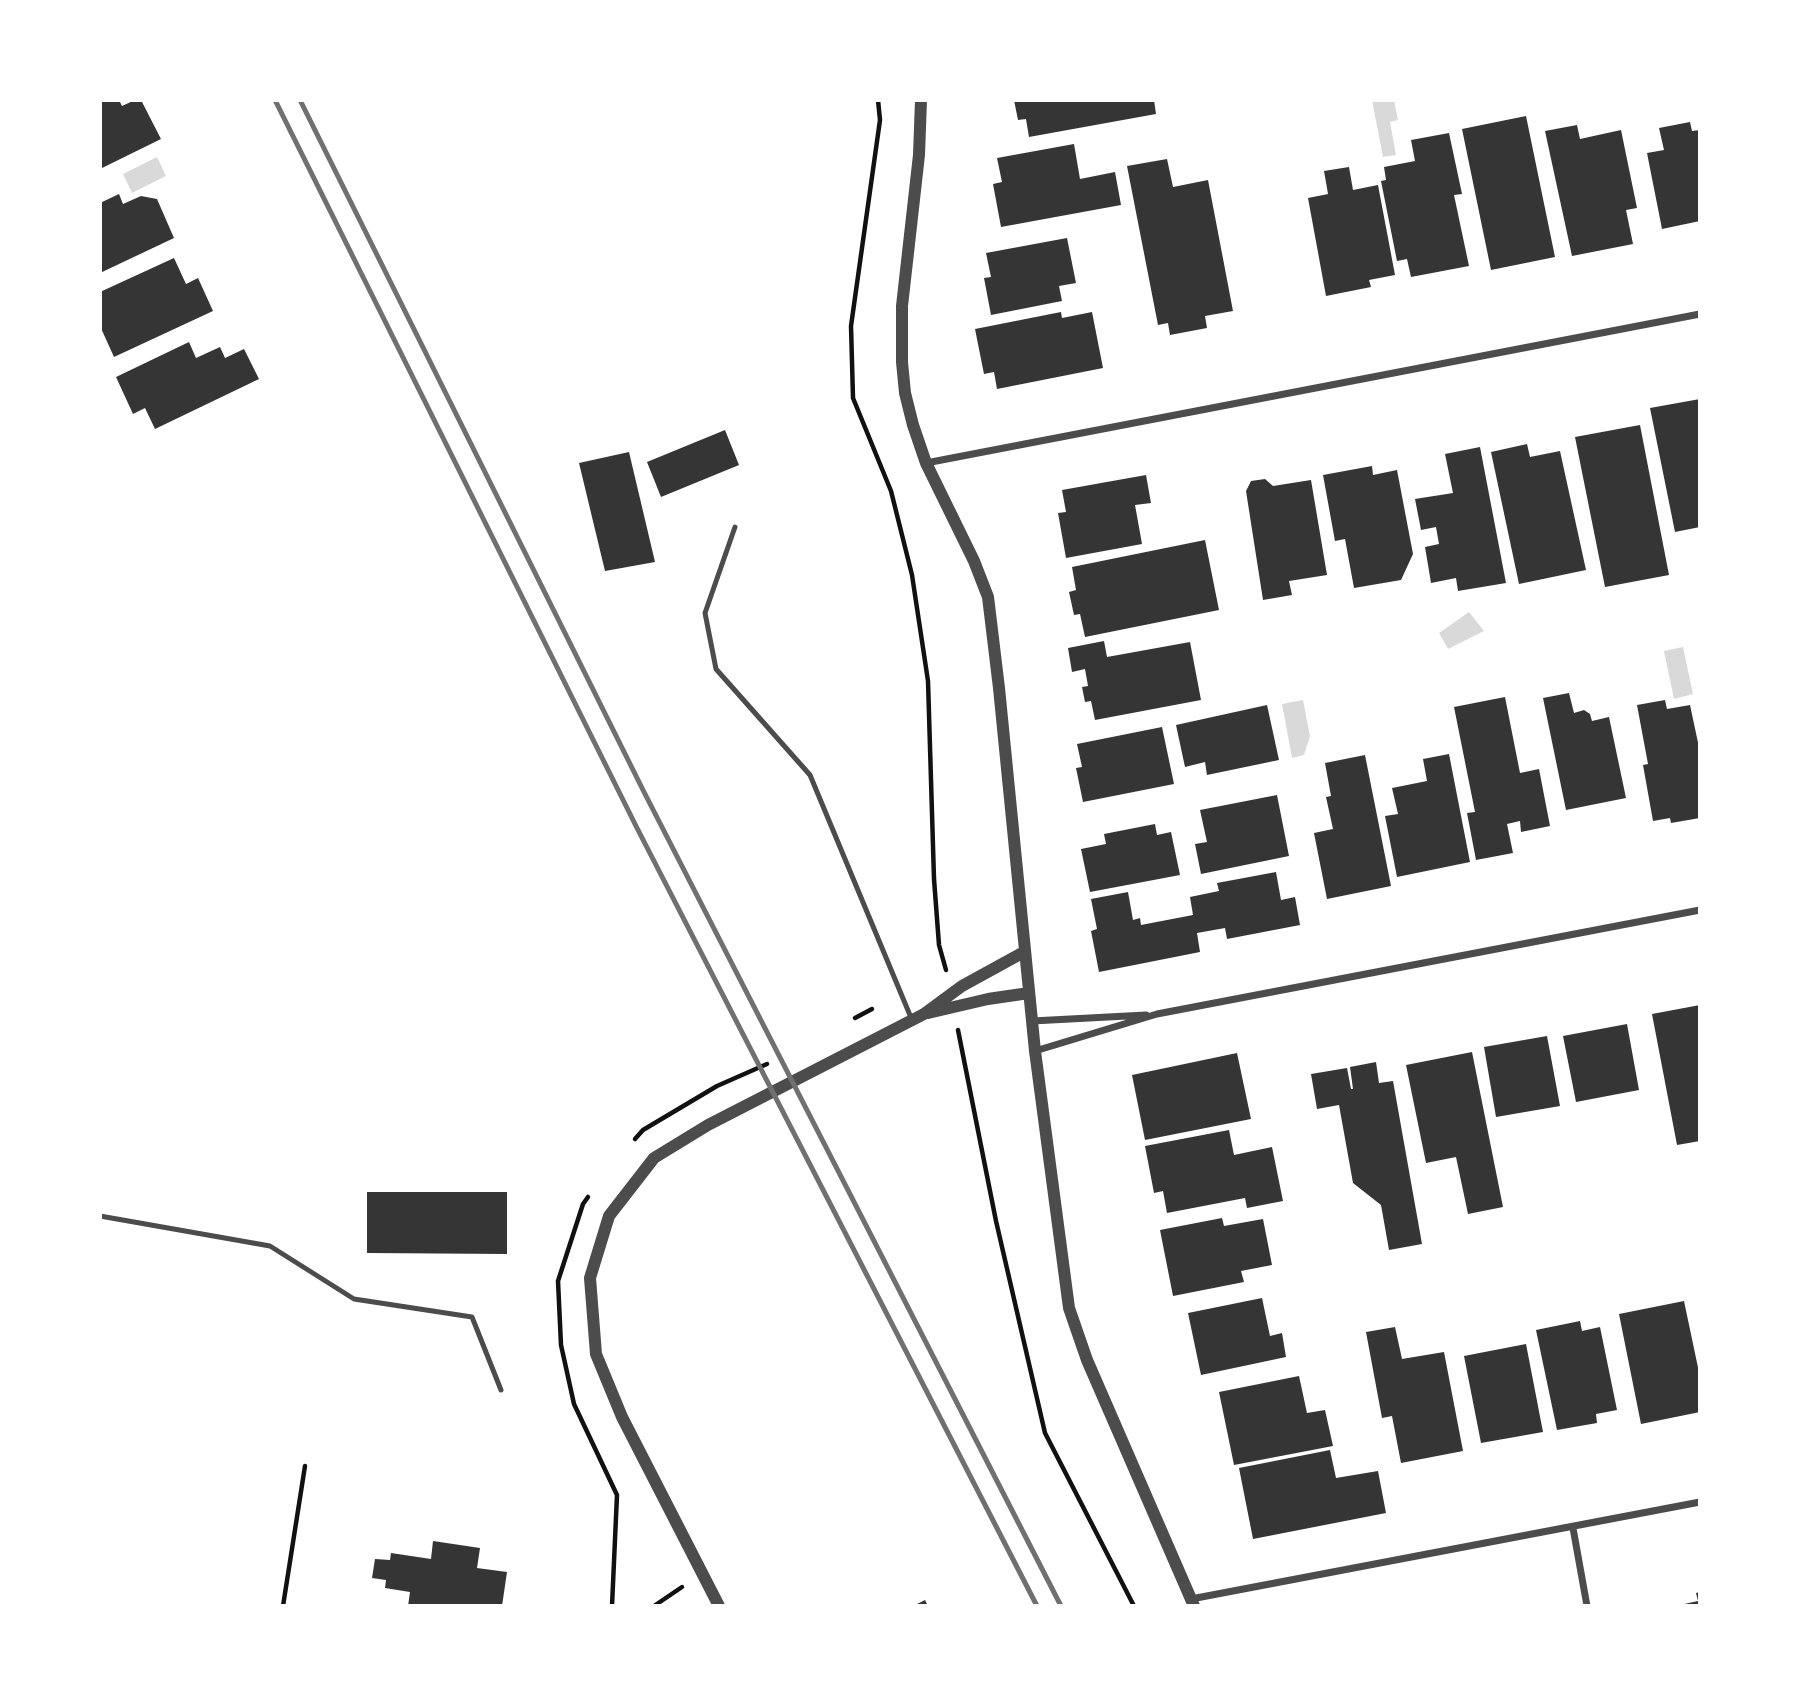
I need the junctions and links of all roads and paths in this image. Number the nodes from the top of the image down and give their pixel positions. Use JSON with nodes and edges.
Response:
{"nodes":[{"id":1,"x":878,"y":100,"type":"edge"},
{"id":2,"x":921,"y":100,"type":"edge"},
{"id":3,"x":1700,"y":314,"type":"edge"},
{"id":4,"x":926,"y":463,"type":"junction"},
{"id":5,"x":735,"y":527,"type":"dead end"},
{"id":6,"x":1700,"y":910,"type":"edge"},
{"id":7,"x":1024,"y":952,"type":"junction"},
{"id":8,"x":946,"y":967,"type":"junction"},
{"id":9,"x":939,"y":972,"type":"dead end"},
{"id":10,"x":1029,"y":993,"type":"junction"},
{"id":11,"x":949,"y":994,"type":"junction"},
{"id":12,"x":902,"y":995,"type":"junction"},
{"id":13,"x":954,"y":1008,"type":"junction"},
{"id":14,"x":924,"y":1014,"type":"junction"},
{"id":15,"x":1157,"y":1014,"type":"junction"},
{"id":16,"x":852,"y":1020,"type":"dead end"},
{"id":17,"x":912,"y":1020,"type":"junction"},
{"id":18,"x":1032,"y":1021,"type":"junction"},
{"id":19,"x":1035,"y":1051,"type":"junction"},
{"id":20,"x":776,"y":1059,"type":"dead end"},
{"id":21,"x":627,"y":1148,"type":"dead end"},
{"id":22,"x":590,"y":1195,"type":"dead end"},
{"id":23,"x":100,"y":1216,"type":"edge"},
{"id":24,"x":501,"y":1390,"type":"dead end"},
{"id":25,"x":305,"y":1466,"type":"dead end"},
{"id":26,"x":1700,"y":1502,"type":"edge"},
{"id":27,"x":1573,"y":1528,"type":"junction"},
{"id":28,"x":703,"y":1574,"type":"junction"},
{"id":29,"x":1192,"y":1602,"type":"edge"},
{"id":30,"x":283,"y":1606,"type":"edge"},
{"id":31,"x":612,"y":1606,"type":"edge"},
{"id":32,"x":654,"y":1606,"type":"edge"},
{"id":33,"x":719,"y":1606,"type":"edge"},
{"id":34,"x":1134,"y":1606,"type":"edge"},
{"id":35,"x":1587,"y":1606,"type":"edge"}],
"edges":[{"from":1,"to":8,"type":"path"},
{"from":2,"to":4,"type":"street"},
{"from":3,"to":4,"type":"street"},
{"from":4,"to":7,"type":"street"},
{"from":5,"to":12,"type":"lane"},
{"from":6,"to":15,"type":"street"},
{"from":7,"to":10,"type":"street"},
{"from":7,"to":11,"type":"street"},
{"from":8,"to":9,"type":"path"},
{"from":8,"to":11,"type":"path"},
{"from":10,"to":13,"type":"street"},
{"from":10,"to":18,"type":"street"},
{"from":11,"to":14,"type":"street"},
{"from":12,"to":16,"type":"path"},
{"from":12,"to":17,"type":"lane"},
{"from":13,"to":14,"type":"street"},
{"from":13,"to":34,"type":"path"},
{"from":14,"to":17,"type":"street"},
{"from":15,"to":18,"type":"street"},
{"from":15,"to":19,"type":"street"},
{"from":17,"to":28,"type":"street"},
{"from":18,"to":19,"type":"street"},
{"from":19,"to":29,"type":"street"},
{"from":20,"to":21,"type":"path"},
{"from":22,"to":31,"type":"path"},
{"from":23,"to":24,"type":"lane"},
{"from":25,"to":30,"type":"path"},
{"from":26,"to":27,"type":"street"},
{"from":27,"to":29,"type":"street"},
{"from":27,"to":35,"type":"street"},
{"from":28,"to":32,"type":"path"},
{"from":28,"to":33,"type":"street"}]}
